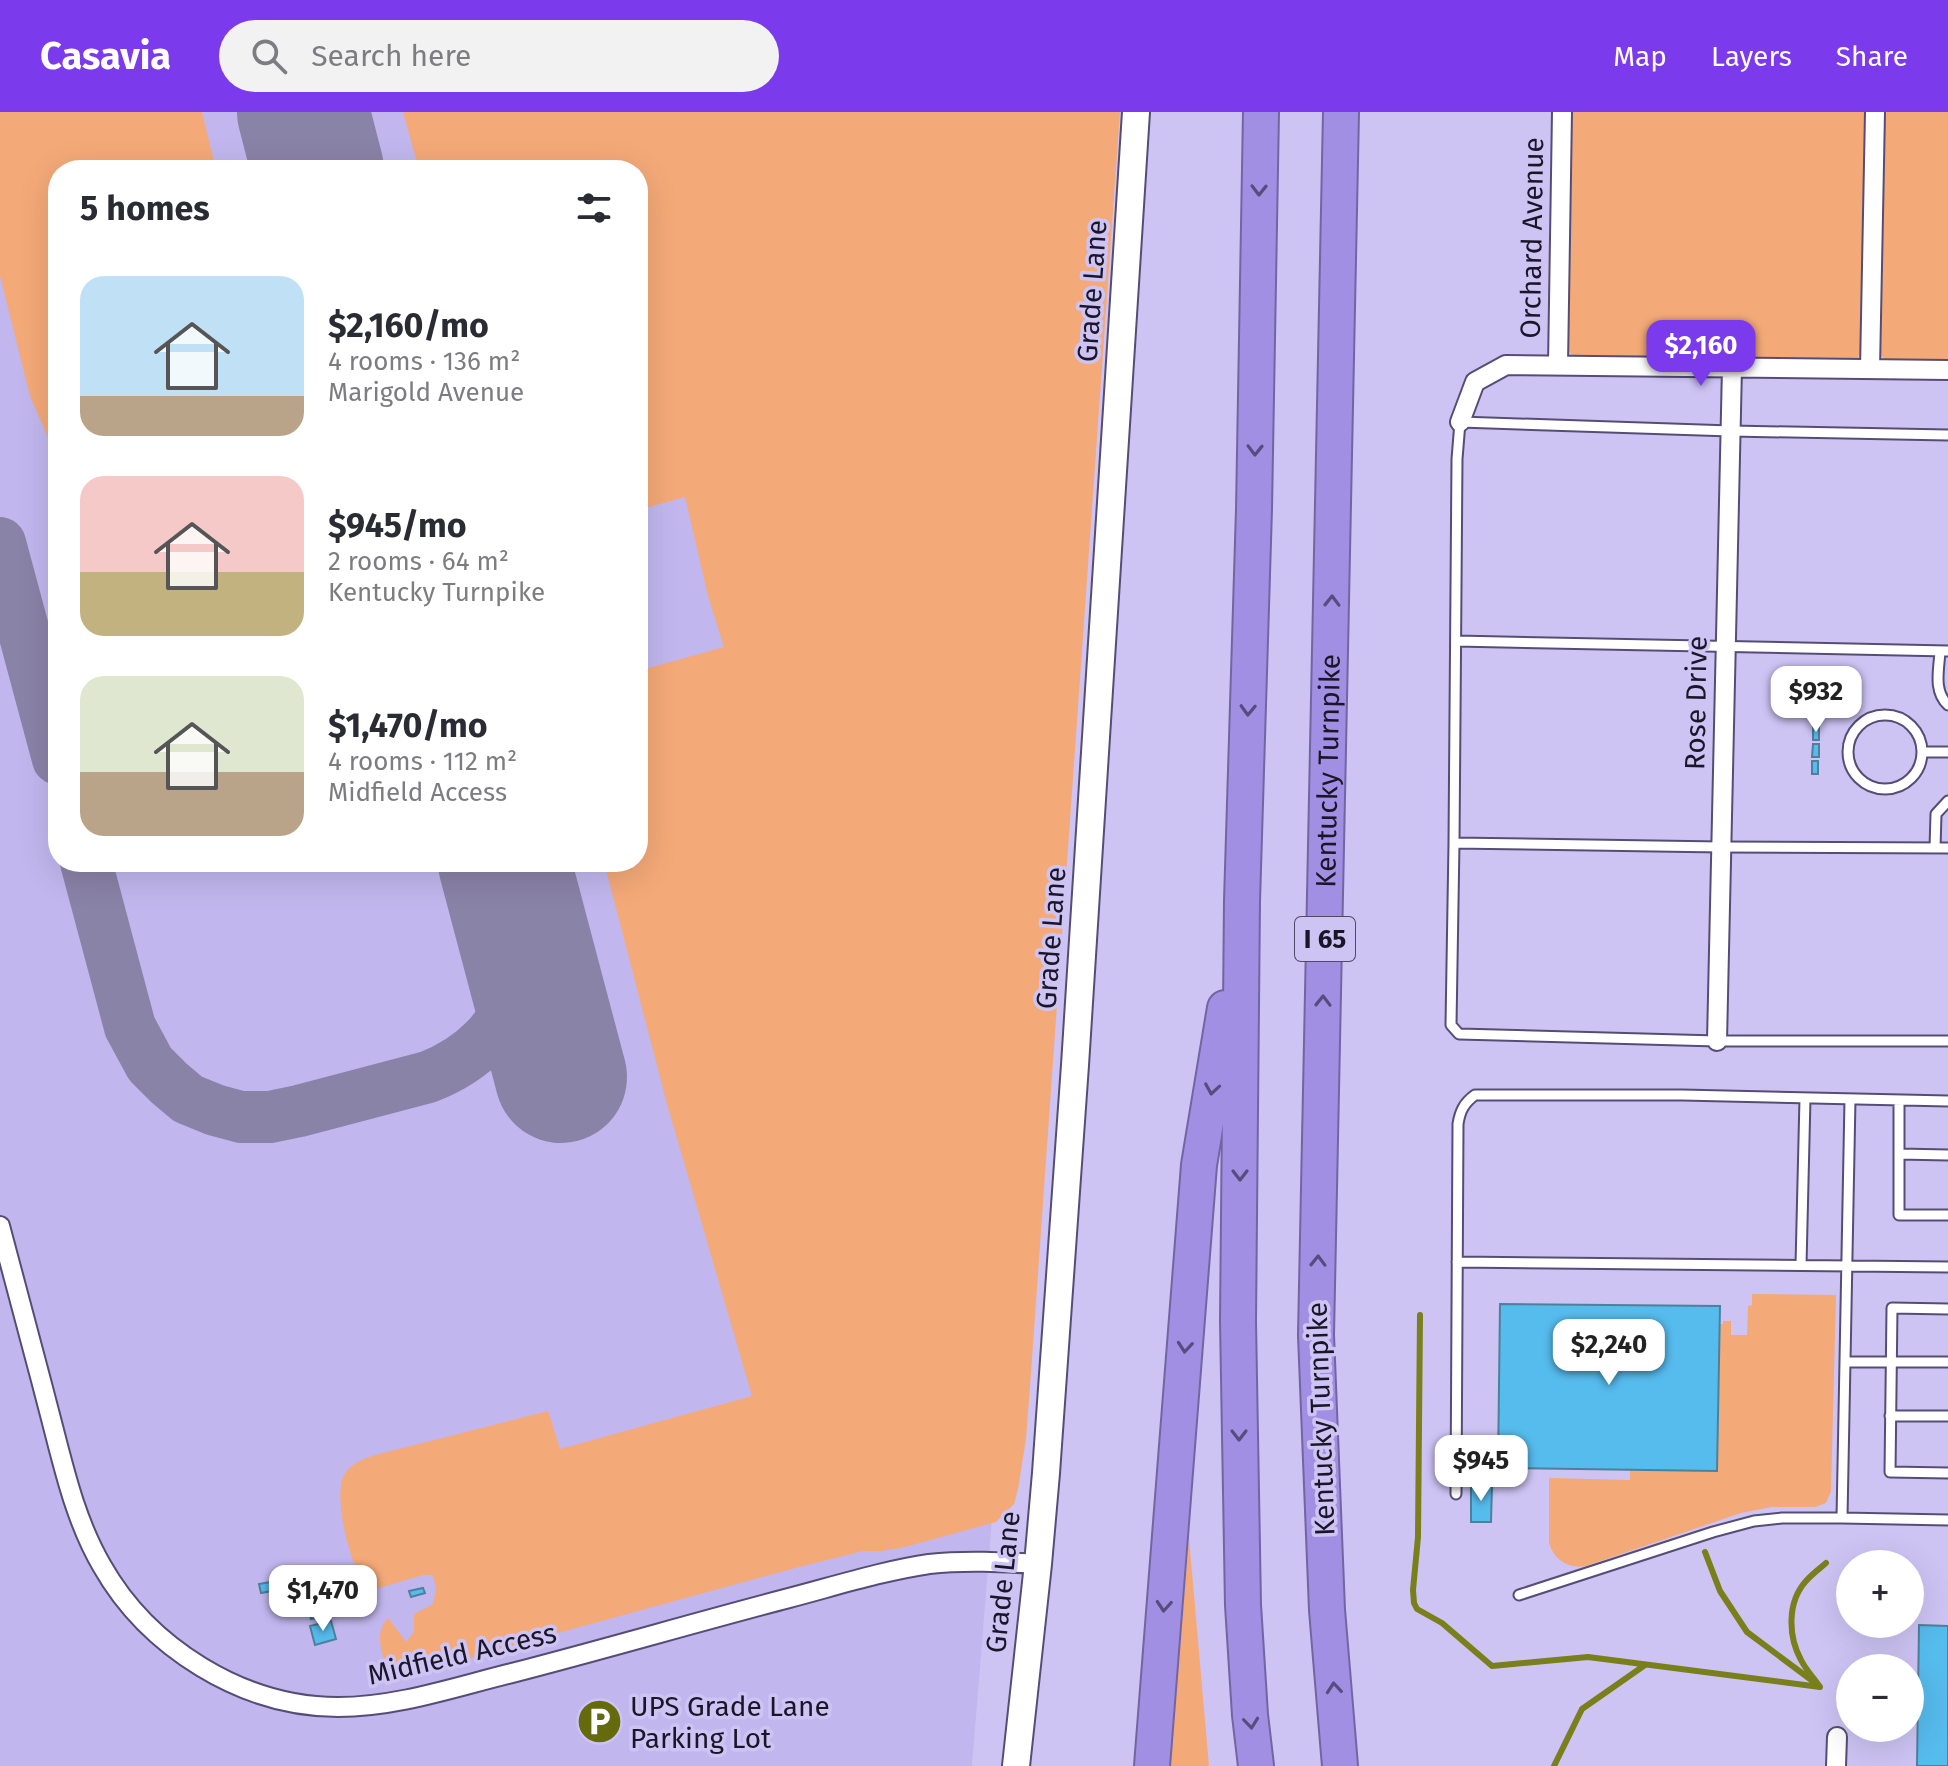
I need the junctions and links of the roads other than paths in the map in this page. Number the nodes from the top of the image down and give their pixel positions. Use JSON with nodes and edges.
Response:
{"nodes":[{"id":1,"x":1136,"y":112,"type":"edge"},
{"id":2,"x":1261,"y":112,"type":"edge"},
{"id":3,"x":1341,"y":112,"type":"edge"},
{"id":4,"x":1562,"y":112,"type":"edge"},
{"id":5,"x":1875,"y":112,"type":"edge"},
{"id":6,"x":1558,"y":365,"type":"junction"},
{"id":7,"x":1732,"y":367,"type":"junction"},
{"id":8,"x":1870,"y":369,"type":"junction"},
{"id":9,"x":1948,"y":370,"type":"edge"},
{"id":10,"x":1460,"y":422,"type":"junction"},
{"id":11,"x":1731,"y":431,"type":"junction"},
{"id":12,"x":1948,"y":435,"type":"edge"},
{"id":13,"x":1456,"y":641,"type":"junction"},
{"id":14,"x":1726,"y":646,"type":"junction"},
{"id":15,"x":1944,"y":651,"type":"edge"},
{"id":16,"x":1948,"y":705,"type":"edge"},
{"id":17,"x":1922,"y":752,"type":"junction"},
{"id":18,"x":1948,"y":752,"type":"edge"},
{"id":19,"x":1948,"y":801,"type":"edge"},
{"id":20,"x":1454,"y":843,"type":"junction"},
{"id":21,"x":1721,"y":847,"type":"junction"},
{"id":22,"x":1935,"y":848,"type":"junction"},
{"id":23,"x":1948,"y":848,"type":"edge"},
{"id":24,"x":1242,"y":901,"type":"junction"},
{"id":25,"x":1717,"y":1041,"type":"junction"},
{"id":26,"x":1948,"y":1041,"type":"edge"},
{"id":27,"x":1805,"y":1098,"type":"junction"},
{"id":28,"x":1850,"y":1099,"type":"junction"},
{"id":29,"x":1899,"y":1100,"type":"junction"},
{"id":30,"x":1948,"y":1101,"type":"edge"},
{"id":31,"x":1899,"y":1154,"type":"junction"},
{"id":32,"x":1948,"y":1155,"type":"edge"},
{"id":33,"x":1948,"y":1215,"type":"edge"},
{"id":34,"x":0,"y":1226,"type":"edge"},
{"id":35,"x":1457,"y":1262,"type":"junction"},
{"id":36,"x":1801,"y":1265,"type":"junction"},
{"id":37,"x":1847,"y":1265,"type":"junction"},
{"id":38,"x":1948,"y":1267,"type":"edge"},
{"id":39,"x":1948,"y":1309,"type":"edge"},
{"id":40,"x":1846,"y":1362,"type":"junction"},
{"id":41,"x":1891,"y":1362,"type":"junction"},
{"id":42,"x":1948,"y":1362,"type":"edge"},
{"id":43,"x":1890,"y":1416,"type":"junction"},
{"id":44,"x":1948,"y":1416,"type":"edge"},
{"id":45,"x":1948,"y":1473,"type":"edge"},
{"id":46,"x":1456,"y":1494,"type":"dead end"},
{"id":47,"x":1842,"y":1518,"type":"junction"},
{"id":48,"x":1948,"y":1520,"type":"edge"},
{"id":49,"x":1038,"y":1564,"type":"junction"},
{"id":50,"x":1519,"y":1595,"type":"dead end"},
{"id":51,"x":1837,"y":1742,"type":"edge"},
{"id":52,"x":1016,"y":1766,"type":"edge"},
{"id":53,"x":1152,"y":1766,"type":"edge"},
{"id":54,"x":1256,"y":1766,"type":"edge"},
{"id":55,"x":1340,"y":1766,"type":"edge"},
{"id":56,"x":1836,"y":1766,"type":"edge"}],
"edges":[{"from":1,"to":49,"type":"main road","name":"Grade Lane"},
{"from":2,"to":24,"type":"highway","one_way":true},
{"from":55,"to":3,"type":"highway","name":"Kentucky Turnpike","number":"I 65","one_way":true},
{"from":4,"to":6,"type":"street","name":"Orchard Avenue"},
{"from":5,"to":8,"type":"street"},
{"from":6,"to":7,"type":"street"},
{"from":6,"to":10,"type":"street"},
{"from":7,"to":8,"type":"street"},
{"from":7,"to":11,"type":"street","name":"Rose Drive"},
{"from":8,"to":9,"type":"street"},
{"from":10,"to":11,"type":"lane"},
{"from":10,"to":13,"type":"lane"},
{"from":11,"to":12,"type":"lane"},
{"from":11,"to":14,"type":"street","name":"Rose Drive"},
{"from":13,"to":14,"type":"lane"},
{"from":13,"to":20,"type":"lane"},
{"from":14,"to":15,"type":"lane"},
{"from":14,"to":21,"type":"street","name":"Rose Drive"},
{"from":15,"to":16,"type":"lane"},
{"from":17,"to":17,"type":"lane"},
{"from":17,"to":18,"type":"lane"},
{"from":19,"to":22,"type":"lane"},
{"from":20,"to":21,"type":"lane"},
{"from":20,"to":25,"type":"lane"},
{"from":21,"to":22,"type":"lane"},
{"from":21,"to":25,"type":"street","name":"Rose Drive"},
{"from":22,"to":23,"type":"lane"},
{"from":24,"to":53,"type":"highway","one_way":true},
{"from":24,"to":54,"type":"highway","one_way":true},
{"from":25,"to":26,"type":"lane"},
{"from":27,"to":28,"type":"lane"},
{"from":27,"to":35,"type":"lane"},
{"from":27,"to":36,"type":"lane"},
{"from":28,"to":29,"type":"lane"},
{"from":28,"to":37,"type":"lane"},
{"from":29,"to":30,"type":"lane"},
{"from":29,"to":31,"type":"lane"},
{"from":31,"to":32,"type":"lane"},
{"from":31,"to":33,"type":"lane"},
{"from":34,"to":49,"type":"street","name":"Midfield Access"},
{"from":35,"to":36,"type":"lane"},
{"from":35,"to":46,"type":"lane"},
{"from":36,"to":37,"type":"lane"},
{"from":37,"to":38,"type":"lane"},
{"from":37,"to":40,"type":"lane"},
{"from":39,"to":41,"type":"lane"},
{"from":40,"to":41,"type":"lane"},
{"from":40,"to":47,"type":"lane"},
{"from":41,"to":42,"type":"lane"},
{"from":41,"to":43,"type":"lane"},
{"from":43,"to":44,"type":"lane"},
{"from":43,"to":45,"type":"lane"},
{"from":47,"to":48,"type":"lane"},
{"from":47,"to":50,"type":"lane"},
{"from":49,"to":52,"type":"main road","name":"Grade Lane"},
{"from":51,"to":56,"type":"street"}]}
